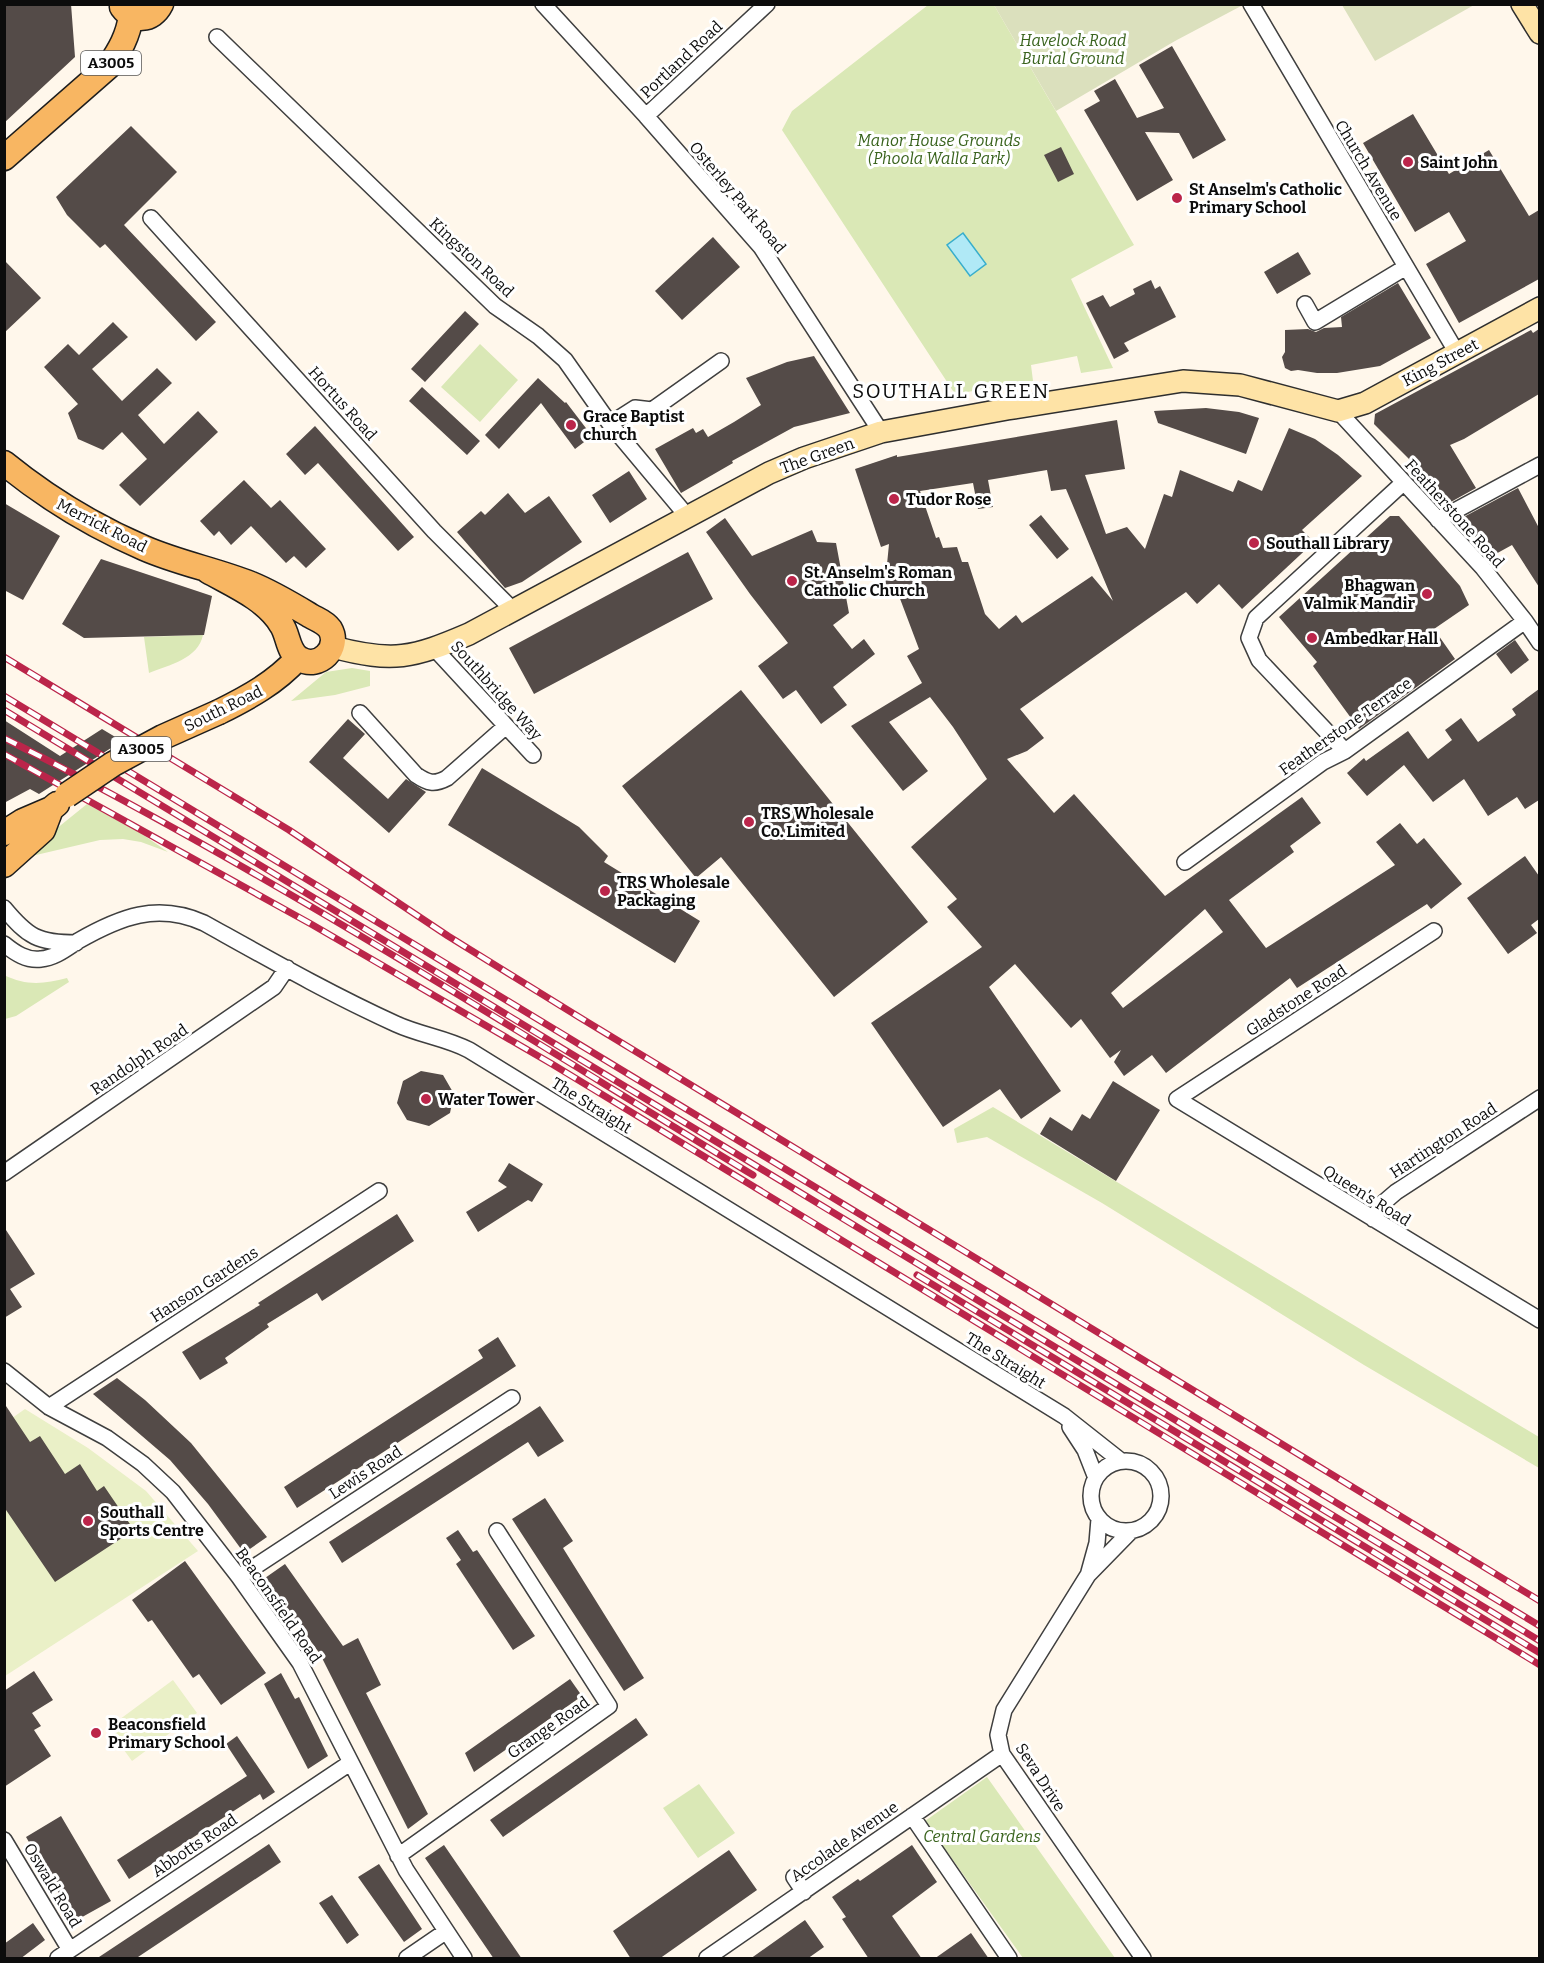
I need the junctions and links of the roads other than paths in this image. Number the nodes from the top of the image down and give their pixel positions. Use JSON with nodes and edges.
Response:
{"nodes":[{"id":1,"x":161,"y":4,"type":"edge"},
{"id":2,"x":543,"y":4,"type":"edge"},
{"id":3,"x":767,"y":4,"type":"edge"},
{"id":4,"x":1251,"y":4,"type":"edge"},
{"id":5,"x":1522,"y":4,"type":"edge"},
{"id":6,"x":126,"y":10,"type":"edge"},
{"id":7,"x":1539,"y":33,"type":"edge"},
{"id":8,"x":217,"y":37,"type":"dead end"},
{"id":9,"x":646,"y":116,"type":"junction"},
{"id":10,"x":4,"y":158,"type":"edge"},
{"id":11,"x":151,"y":218,"type":"dead end"},
{"id":12,"x":1406,"y":267,"type":"junction"},
{"id":13,"x":1305,"y":304,"type":"dead end"},
{"id":14,"x":1539,"y":308,"type":"edge"},
{"id":15,"x":1457,"y":353,"type":"junction"},
{"id":16,"x":721,"y":361,"type":"dead end"},
{"id":17,"x":1338,"y":411,"type":"junction"},
{"id":18,"x":610,"y":423,"type":"junction"},
{"id":19,"x":881,"y":432,"type":"junction"},
{"id":20,"x":4,"y":463,"type":"edge"},
{"id":21,"x":1539,"y":465,"type":"edge"},
{"id":22,"x":1403,"y":483,"type":"junction"},
{"id":23,"x":687,"y":516,"type":"junction"},
{"id":24,"x":1438,"y":520,"type":"junction"},
{"id":25,"x":208,"y":571,"type":"junction"},
{"id":26,"x":512,"y":609,"type":"junction"},
{"id":27,"x":313,"y":617,"type":"junction"},
{"id":28,"x":1531,"y":624,"type":"edge"},
{"id":29,"x":1539,"y":643,"type":"edge"},
{"id":30,"x":333,"y":647,"type":"junction"},
{"id":31,"x":293,"y":648,"type":"junction"},
{"id":32,"x":435,"y":649,"type":"junction"},
{"id":33,"x":360,"y":713,"type":"dead end"},
{"id":34,"x":506,"y":726,"type":"junction"},
{"id":35,"x":1345,"y":751,"type":"junction"},
{"id":36,"x":533,"y":755,"type":"dead end"},
{"id":37,"x":59,"y":802,"type":"junction"},
{"id":38,"x":4,"y":833,"type":"edge"},
{"id":39,"x":1185,"y":861,"type":"dead end"},
{"id":40,"x":4,"y":865,"type":"edge"},
{"id":41,"x":4,"y":908,"type":"edge"},
{"id":42,"x":1434,"y":931,"type":"dead end"},
{"id":43,"x":76,"y":943,"type":"junction"},
{"id":44,"x":4,"y":944,"type":"edge"},
{"id":45,"x":286,"y":968,"type":"junction"},
{"id":46,"x":1539,"y":1098,"type":"edge"},
{"id":47,"x":1177,"y":1099,"type":"joint"},
{"id":48,"x":4,"y":1173,"type":"edge"},
{"id":49,"x":379,"y":1191,"type":"dead end"},
{"id":50,"x":1373,"y":1219,"type":"junction"},
{"id":51,"x":1539,"y":1320,"type":"edge"},
{"id":52,"x":4,"y":1371,"type":"edge"},
{"id":53,"x":512,"y":1398,"type":"dead end"},
{"id":54,"x":49,"y":1407,"type":"junction"},
{"id":55,"x":1064,"y":1416,"type":"junction"},
{"id":56,"x":1121,"y":1461,"type":"junction"},
{"id":57,"x":1096,"y":1478,"type":"junction"},
{"id":58,"x":1100,"y":1519,"type":"junction"},
{"id":59,"x":1131,"y":1530,"type":"junction"},
{"id":60,"x":497,"y":1531,"type":"dead end"},
{"id":61,"x":1088,"y":1575,"type":"junction"},
{"id":62,"x":239,"y":1577,"type":"junction"},
{"id":63,"x":1002,"y":1754,"type":"junction"},
{"id":64,"x":350,"y":1763,"type":"junction"},
{"id":65,"x":912,"y":1816,"type":"junction"},
{"id":66,"x":4,"y":1840,"type":"edge"},
{"id":67,"x":398,"y":1856,"type":"junction"},
{"id":68,"x":794,"y":1877,"type":"dead end"},
{"id":69,"x":804,"y":1892,"type":"junction"},
{"id":70,"x":445,"y":1932,"type":"junction"},
{"id":71,"x":726,"y":1953,"type":"edge"},
{"id":72,"x":64,"y":1954,"type":"edge"},
{"id":73,"x":407,"y":1959,"type":"edge"},
{"id":74,"x":464,"y":1959,"type":"edge"},
{"id":75,"x":707,"y":1959,"type":"edge"},
{"id":76,"x":1009,"y":1959,"type":"edge"},
{"id":77,"x":1143,"y":1959,"type":"edge"}],
"edges":[{"from":1,"to":6,"type":"main road","number":"A3005"},
{"from":2,"to":9,"type":"street","name":"Osterley Park Road"},
{"from":3,"to":9,"type":"street","name":"Portland Road"},
{"from":4,"to":12,"type":"street","name":"Church Avenue"},
{"from":5,"to":7,"type":"street"},
{"from":6,"to":10,"type":"main road","number":"A3005"},
{"from":8,"to":18,"type":"street","name":"Kingston Road"},
{"from":9,"to":19,"type":"street","name":"Osterley Park Road"},
{"from":11,"to":26,"type":"street","name":"Hortus Road"},
{"from":12,"to":13,"type":"street"},
{"from":12,"to":15,"type":"street","name":"Church Avenue"},
{"from":14,"to":15,"type":"street","name":"King Street"},
{"from":15,"to":17,"type":"street","name":"King Street"},
{"from":16,"to":18,"type":"street"},
{"from":17,"to":19,"type":"street","name":"The Green"},
{"from":17,"to":22,"type":"street","name":"Featherstone Road"},
{"from":18,"to":23,"type":"street","name":"Kingston Road"},
{"from":19,"to":23,"type":"street","name":"The Green"},
{"from":20,"to":25,"type":"main road","name":"Merrick Road"},
{"from":21,"to":24,"type":"street"},
{"from":22,"to":24,"type":"street","name":"Featherstone Road"},
{"from":22,"to":35,"type":"street"},
{"from":23,"to":26,"type":"street","name":"The Green"},
{"from":24,"to":28,"type":"street","name":"Featherstone Road"},
{"from":25,"to":27,"type":"main road","name":"Merrick Road"},
{"from":25,"to":31,"type":"main road","name":"Merrick Road"},
{"from":26,"to":32,"type":"street","name":"The Green"},
{"from":27,"to":30,"type":"main road"},
{"from":27,"to":31,"type":"main road","number":"A3005"},
{"from":28,"to":29,"type":"street","name":"Featherstone Road"},
{"from":28,"to":35,"type":"street","name":"Featherstone Terrace"},
{"from":30,"to":31,"type":"main road"},
{"from":30,"to":32,"type":"street","name":"The Green"},
{"from":31,"to":37,"type":"main road","name":"South Road","number":"A3005","bridge":true},
{"from":32,"to":34,"type":"street","name":"Southbridge Way"},
{"from":33,"to":34,"type":"street"},
{"from":34,"to":36,"type":"street","name":"Southbridge Way"},
{"from":35,"to":39,"type":"street","name":"Featherstone Terrace"},
{"from":37,"to":38,"type":"main road","name":"South Road","number":"A3005"},
{"from":37,"to":40,"type":"main road","name":"South Road","number":"A3005"},
{"from":41,"to":43,"type":"street"},
{"from":42,"to":47,"type":"street","name":"Gladstone Road"},
{"from":43,"to":44,"type":"street","name":"The Straight"},
{"from":43,"to":45,"type":"street","name":"The Straight"},
{"from":45,"to":48,"type":"street","name":"Randolph Road"},
{"from":45,"to":55,"type":"street","name":"The Straight"},
{"from":46,"to":50,"type":"street","name":"Hartington Road"},
{"from":47,"to":50,"type":"street","name":"Queen's Road"},
{"from":49,"to":54,"type":"street","name":"Hanson Gardens"},
{"from":50,"to":51,"type":"street","name":"Queen's Road"},
{"from":52,"to":54,"type":"street","name":"Beaconsfield Road"},
{"from":53,"to":62,"type":"street","name":"Lewis Road"},
{"from":54,"to":62,"type":"street","name":"Beaconsfield Road"},
{"from":55,"to":56,"type":"street","name":"The Straight"},
{"from":55,"to":57,"type":"street","name":"The Straight"},
{"from":56,"to":57,"type":"street"},
{"from":56,"to":59,"type":"street"},
{"from":57,"to":58,"type":"street"},
{"from":58,"to":59,"type":"street"},
{"from":58,"to":61,"type":"street","name":"Seva Drive"},
{"from":59,"to":61,"type":"street","name":"Seva Drive"},
{"from":60,"to":67,"type":"street","name":"Grange Road"},
{"from":61,"to":63,"type":"street","name":"Seva Drive"},
{"from":62,"to":64,"type":"street","name":"Beaconsfield Road"},
{"from":63,"to":65,"type":"street","name":"Accolade Avenue"},
{"from":63,"to":77,"type":"street","name":"Seva Drive"},
{"from":64,"to":67,"type":"street","name":"Beaconsfield Road"},
{"from":64,"to":72,"type":"street","name":"Abbotts Road"},
{"from":65,"to":69,"type":"street","name":"Accolade Avenue"},
{"from":65,"to":76,"type":"street"},
{"from":66,"to":72,"type":"street","name":"Oswald Road"},
{"from":67,"to":70,"type":"street","name":"Beaconsfield Road"},
{"from":68,"to":69,"type":"street"},
{"from":69,"to":71,"type":"street","name":"Accolade Avenue"},
{"from":70,"to":73,"type":"street"},
{"from":70,"to":74,"type":"street","name":"Beaconsfield Road"},
{"from":71,"to":75,"type":"street","name":"Accolade Avenue"}]}
